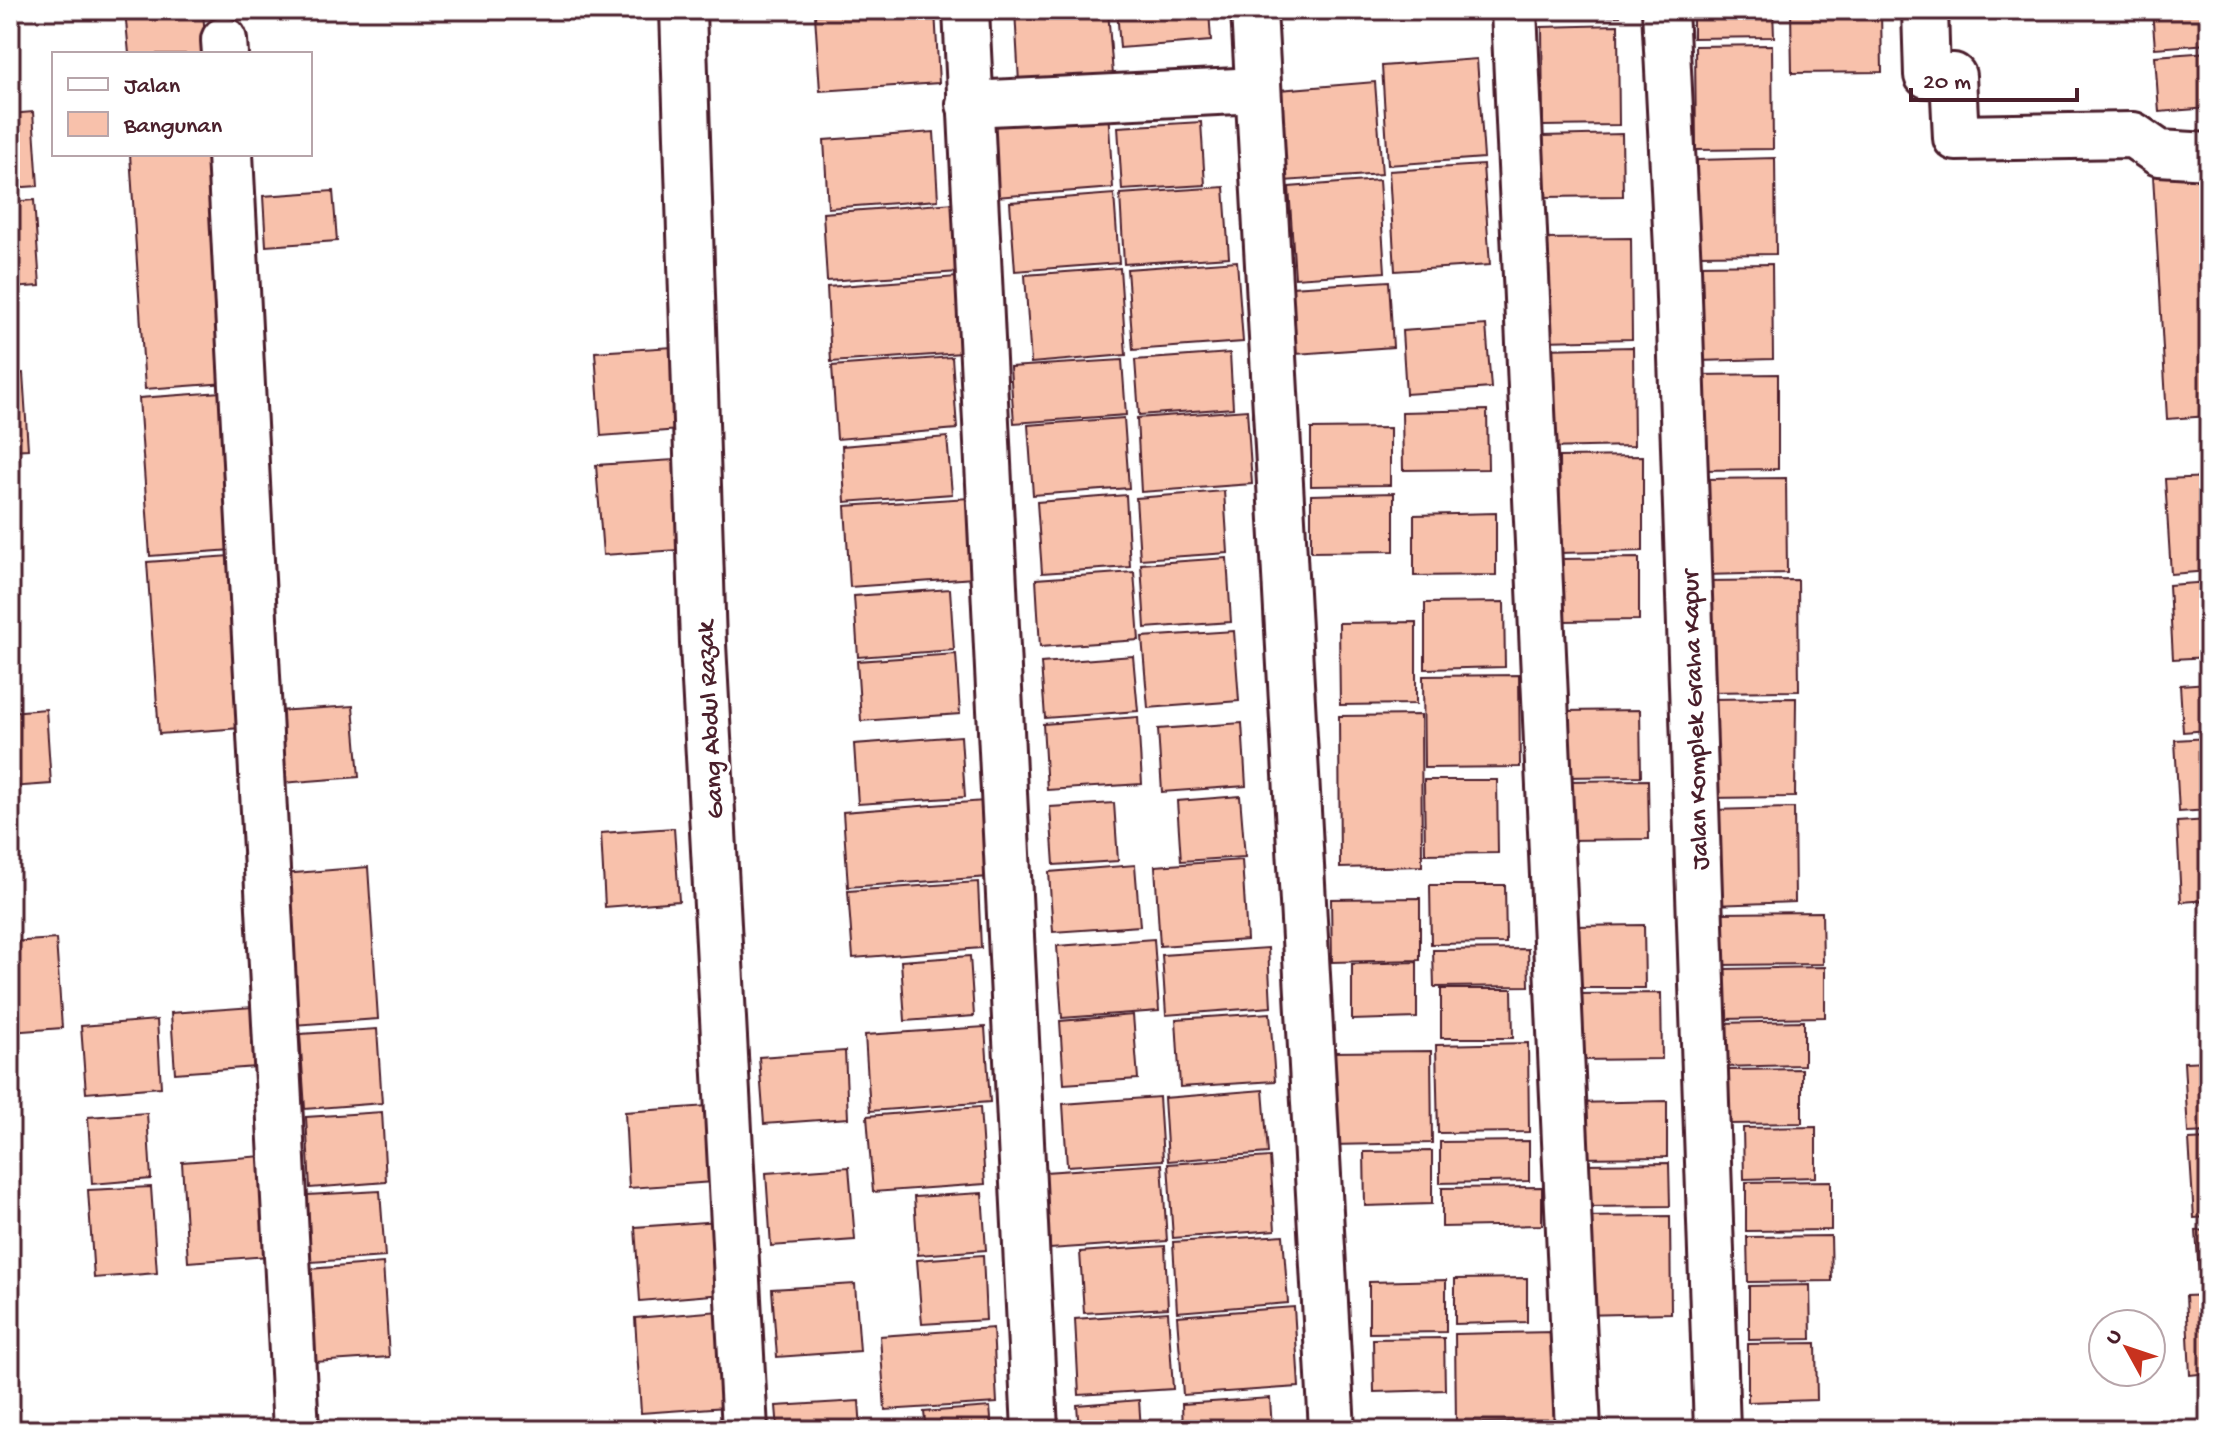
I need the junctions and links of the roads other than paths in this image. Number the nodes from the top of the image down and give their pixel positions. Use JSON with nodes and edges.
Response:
{"nodes":[{"id":1,"x":683,"y":10,"type":"edge"},
{"id":2,"x":966,"y":10,"type":"edge"},
{"id":3,"x":1254,"y":10,"type":"edge"},
{"id":4,"x":1514,"y":10,"type":"edge"},
{"id":5,"x":1665,"y":10,"type":"edge"},
{"id":6,"x":1925,"y":10,"type":"edge"},
{"id":7,"x":1258,"y":90,"type":"junction"},
{"id":8,"x":969,"y":104,"type":"junction"},
{"id":9,"x":230,"y":156,"type":"edge"},
{"id":10,"x":2209,"y":156,"type":"edge"},
{"id":11,"x":296,"y":1430,"type":"edge"},
{"id":12,"x":745,"y":1430,"type":"edge"},
{"id":13,"x":1035,"y":1430,"type":"edge"},
{"id":14,"x":1332,"y":1430,"type":"edge"},
{"id":15,"x":1578,"y":1430,"type":"edge"},
{"id":16,"x":1717,"y":1430,"type":"edge"}],
"edges":[{"from":1,"to":12,"type":"street","name":"Gang Abdul Razak"},
{"from":2,"to":8,"type":"street"},
{"from":3,"to":7,"type":"street"},
{"from":4,"to":15,"type":"street"},
{"from":5,"to":16,"type":"street","name":"Jalan Komplek Graha Kapur"},
{"from":6,"to":10,"type":"street"},
{"from":7,"to":8,"type":"street"},
{"from":7,"to":14,"type":"street"},
{"from":8,"to":13,"type":"street"},
{"from":9,"to":11,"type":"street"}]}
